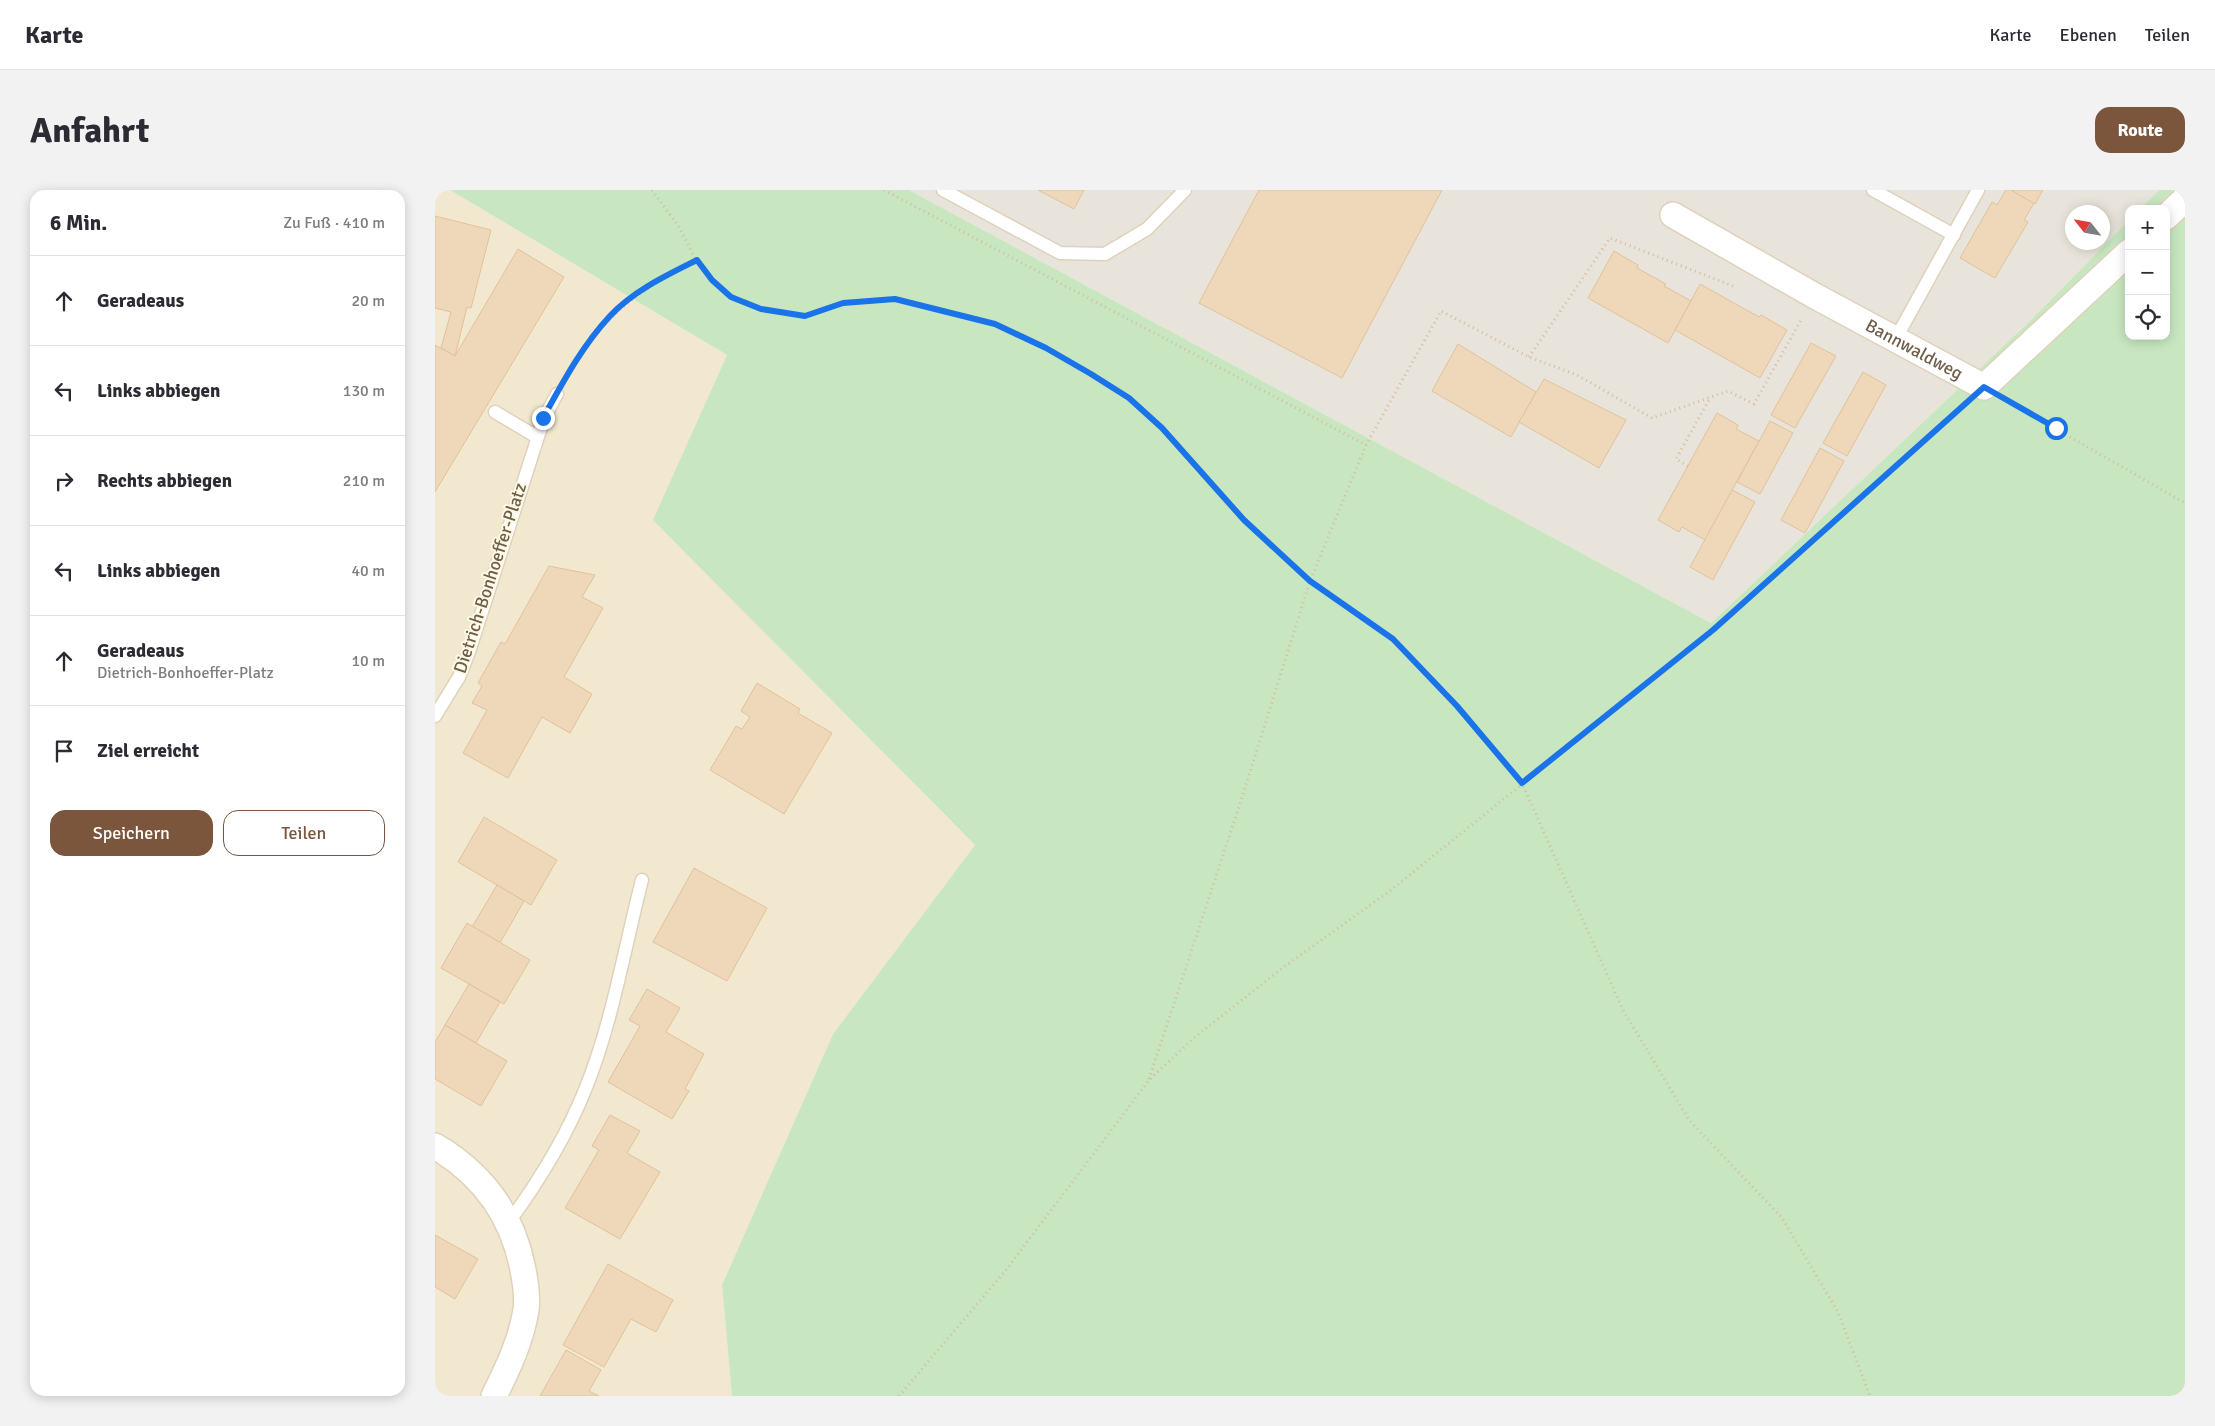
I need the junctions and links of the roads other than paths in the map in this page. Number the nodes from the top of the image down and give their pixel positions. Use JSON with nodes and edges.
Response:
{"nodes":[{"id":1,"x":943,"y":190,"type":"edge"},
{"id":2,"x":1185,"y":190,"type":"edge"},
{"id":3,"x":1873,"y":190,"type":"edge"},
{"id":4,"x":1978,"y":190,"type":"edge"},
{"id":5,"x":2185,"y":199,"type":"edge"},
{"id":6,"x":2170,"y":213,"type":"edge"},
{"id":7,"x":1673,"y":214,"type":"dead end"},
{"id":8,"x":1954,"y":235,"type":"junction"},
{"id":9,"x":2125,"y":256,"type":"edge"},
{"id":10,"x":1895,"y":340,"type":"junction"},
{"id":11,"x":557,"y":394,"type":"road end"},
{"id":12,"x":495,"y":412,"type":"dead end"},
{"id":13,"x":537,"y":437,"type":"junction"},
{"id":14,"x":435,"y":716,"type":"edge"},
{"id":15,"x":642,"y":880,"type":"dead end"},
{"id":16,"x":435,"y":1146,"type":"edge"},
{"id":17,"x":509,"y":1222,"type":"junction"},
{"id":18,"x":494,"y":1396,"type":"edge"}],
"edges":[{"from":1,"to":2,"type":"lane"},
{"from":3,"to":8,"type":"lane"},
{"from":4,"to":8,"type":"lane"},
{"from":5,"to":6,"type":"street"},
{"from":7,"to":10,"type":"street","name":"Bannwaldweg"},
{"from":8,"to":10,"type":"lane"},
{"from":9,"to":10,"type":"street","name":"Bannwaldweg"},
{"from":11,"to":13,"type":"lane","name":"Dietrich-Bonhoeffer-Platz"},
{"from":12,"to":13,"type":"lane"},
{"from":13,"to":14,"type":"lane","name":"Dietrich-Bonhoeffer-Platz"},
{"from":15,"to":17,"type":"lane"},
{"from":16,"to":17,"type":"street"},
{"from":17,"to":18,"type":"street"}]}
